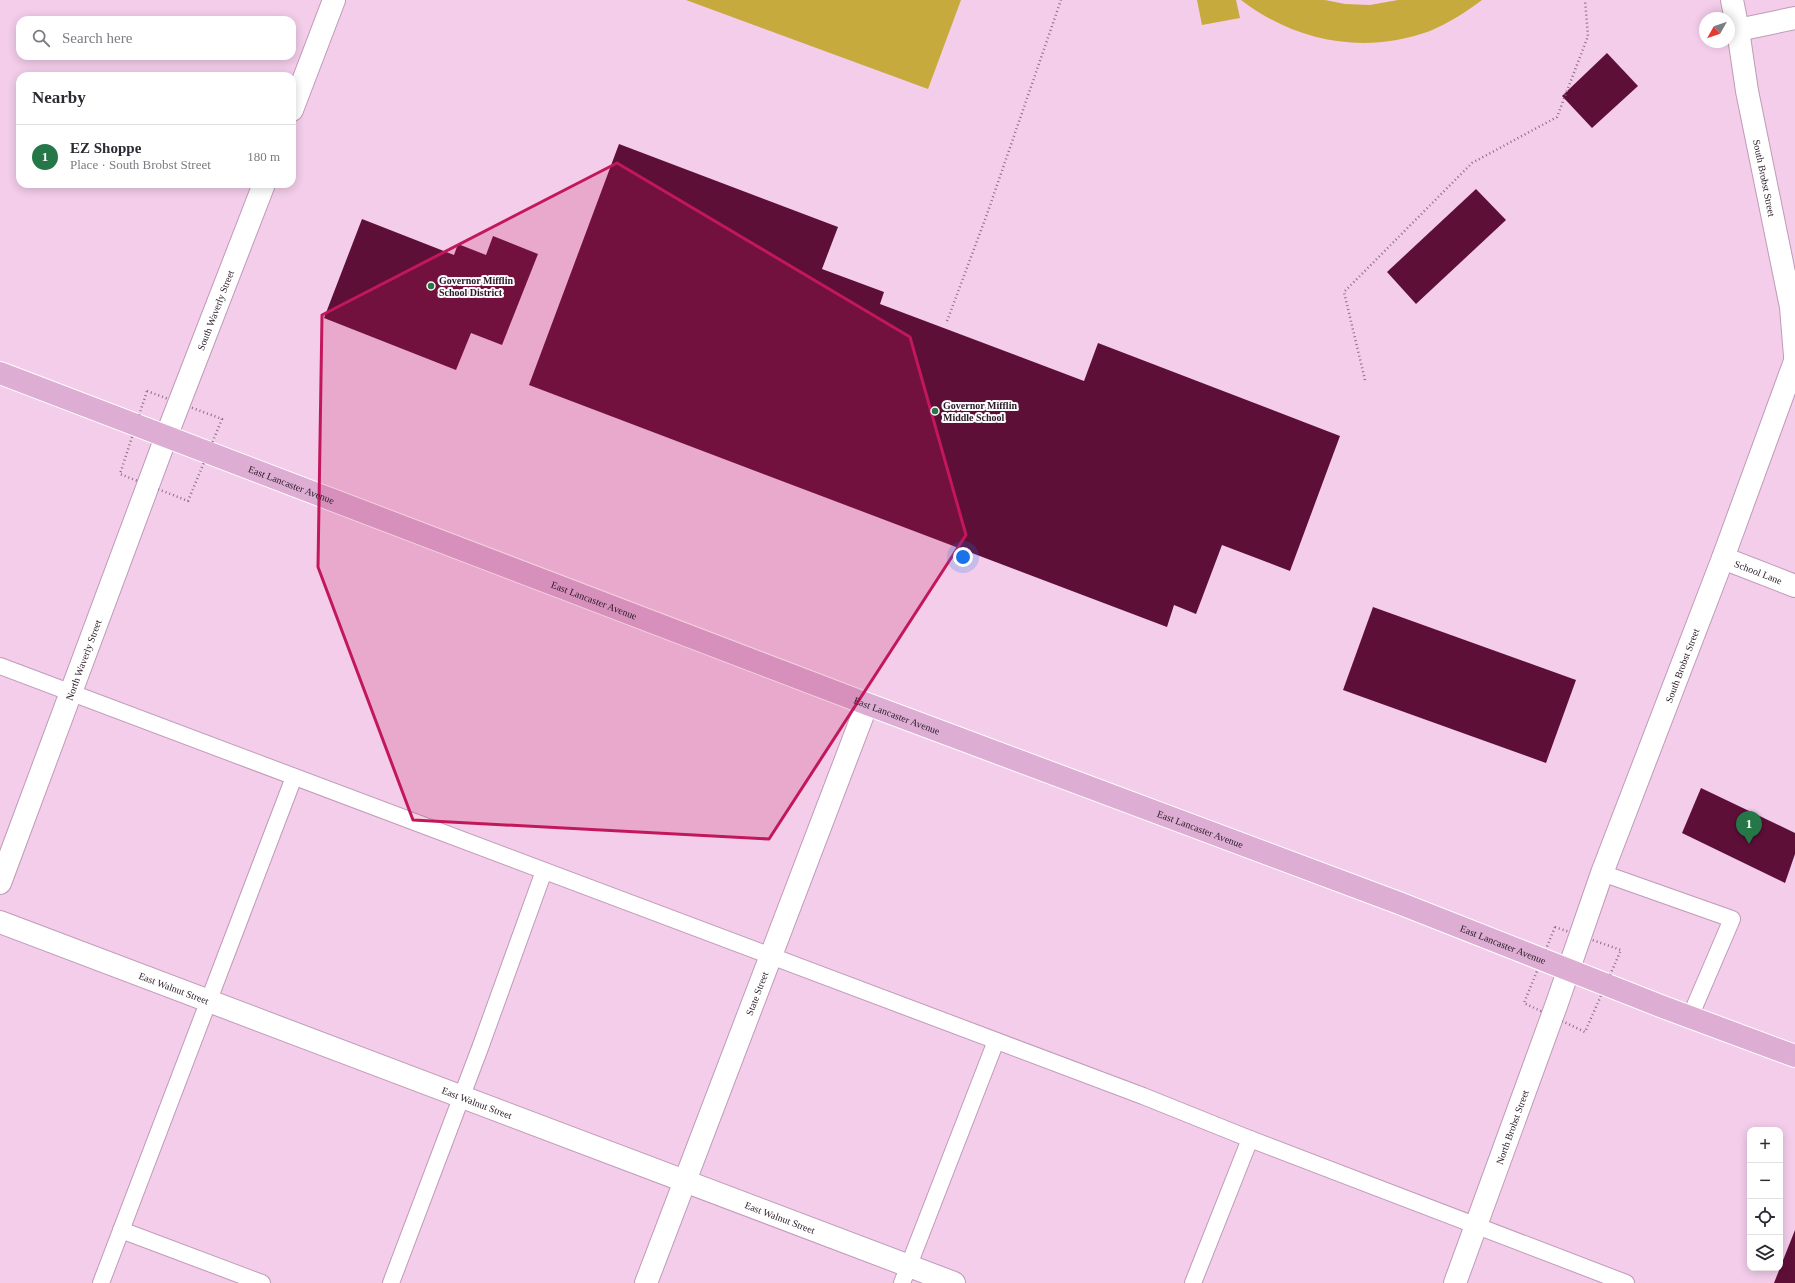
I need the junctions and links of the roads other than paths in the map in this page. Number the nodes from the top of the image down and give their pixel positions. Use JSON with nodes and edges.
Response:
{"nodes":[{"id":1,"x":334,"y":0,"type":"edge"},
{"id":2,"x":1732,"y":0,"type":"edge"},
{"id":3,"x":1795,"y":18,"type":"edge"},
{"id":4,"x":1738,"y":30,"type":"junction"},
{"id":5,"x":296,"y":100,"type":"edge"},
{"id":6,"x":262,"y":188,"type":"edge"},
{"id":7,"x":1795,"y":356,"type":"edge"},
{"id":8,"x":1795,"y":361,"type":"edge"},
{"id":9,"x":0,"y":373,"type":"edge"},
{"id":10,"x":166,"y":437,"type":"junction"},
{"id":11,"x":1723,"y":558,"type":"junction"},
{"id":12,"x":1795,"y":586,"type":"edge"},
{"id":13,"x":0,"y":666,"type":"edge"},
{"id":14,"x":70,"y":693,"type":"junction"},
{"id":15,"x":867,"y":704,"type":"junction"},
{"id":16,"x":294,"y":777,"type":"junction"},
{"id":17,"x":544,"y":871,"type":"junction"},
{"id":18,"x":1602,"y":873,"type":"junction"},
{"id":19,"x":0,"y":883,"type":"edge"},
{"id":20,"x":0,"y":922,"type":"edge"},
{"id":21,"x":771,"y":956,"type":"junction"},
{"id":22,"x":1569,"y":970,"type":"junction"},
{"id":23,"x":209,"y":1001,"type":"junction"},
{"id":24,"x":1690,"y":1017,"type":"junction"},
{"id":25,"x":996,"y":1041,"type":"junction"},
{"id":26,"x":1795,"y":1056,"type":"edge"},
{"id":27,"x":461,"y":1096,"type":"junction"},
{"id":28,"x":1250,"y":1139,"type":"junction"},
{"id":29,"x":685,"y":1181,"type":"junction"},
{"id":30,"x":1476,"y":1226,"type":"junction"},
{"id":31,"x":121,"y":1230,"type":"junction"},
{"id":32,"x":906,"y":1274,"type":"edge"},
{"id":33,"x":101,"y":1283,"type":"edge"},
{"id":34,"x":262,"y":1283,"type":"edge"},
{"id":35,"x":390,"y":1283,"type":"edge"},
{"id":36,"x":646,"y":1283,"type":"edge"},
{"id":37,"x":954,"y":1283,"type":"edge"},
{"id":38,"x":1193,"y":1283,"type":"edge"},
{"id":39,"x":1455,"y":1283,"type":"edge"},
{"id":40,"x":1626,"y":1283,"type":"edge"}],
"edges":[{"from":1,"to":5,"type":"street"},
{"from":2,"to":4,"type":"street","name":"South Brobst Street"},
{"from":3,"to":4,"type":"street"},
{"from":4,"to":7,"type":"street","name":"South Brobst Street"},
{"from":6,"to":10,"type":"street","name":"South Waverly Street"},
{"from":8,"to":11,"type":"street","name":"South Brobst Street"},
{"from":9,"to":10,"type":"main road","name":"East Lancaster Avenue"},
{"from":10,"to":14,"type":"street","name":"North Waverly Street"},
{"from":10,"to":15,"type":"main road","name":"East Lancaster Avenue"},
{"from":11,"to":12,"type":"street","name":"School Lane"},
{"from":11,"to":18,"type":"street","name":"South Brobst Street"},
{"from":13,"to":14,"type":"lane"},
{"from":14,"to":16,"type":"lane"},
{"from":14,"to":19,"type":"street","name":"North Waverly Street"},
{"from":15,"to":21,"type":"street","name":"State Street"},
{"from":15,"to":22,"type":"main road","name":"East Lancaster Avenue"},
{"from":16,"to":17,"type":"lane"},
{"from":16,"to":23,"type":"lane"},
{"from":17,"to":21,"type":"lane"},
{"from":17,"to":27,"type":"lane"},
{"from":18,"to":22,"type":"street","name":"South Brobst Street"},
{"from":18,"to":24,"type":"lane"},
{"from":20,"to":23,"type":"street","name":"East Walnut Street"},
{"from":21,"to":25,"type":"lane"},
{"from":21,"to":29,"type":"street","name":"State Street"},
{"from":22,"to":24,"type":"main road","name":"East Lancaster Avenue"},
{"from":22,"to":30,"type":"street","name":"North Brobst Street"},
{"from":23,"to":27,"type":"street","name":"East Walnut Street"},
{"from":23,"to":31,"type":"lane"},
{"from":24,"to":26,"type":"main road","name":"East Lancaster Avenue"},
{"from":25,"to":28,"type":"lane"},
{"from":25,"to":32,"type":"lane"},
{"from":27,"to":29,"type":"street","name":"East Walnut Street"},
{"from":27,"to":35,"type":"lane"},
{"from":28,"to":30,"type":"lane"},
{"from":28,"to":38,"type":"lane"},
{"from":29,"to":32,"type":"street","name":"East Walnut Street"},
{"from":29,"to":36,"type":"street","name":"State Street"},
{"from":30,"to":39,"type":"street","name":"North Brobst Street"},
{"from":30,"to":40,"type":"lane"},
{"from":31,"to":33,"type":"lane"},
{"from":31,"to":34,"type":"lane"},
{"from":32,"to":37,"type":"street","name":"East Walnut Street"}]}
